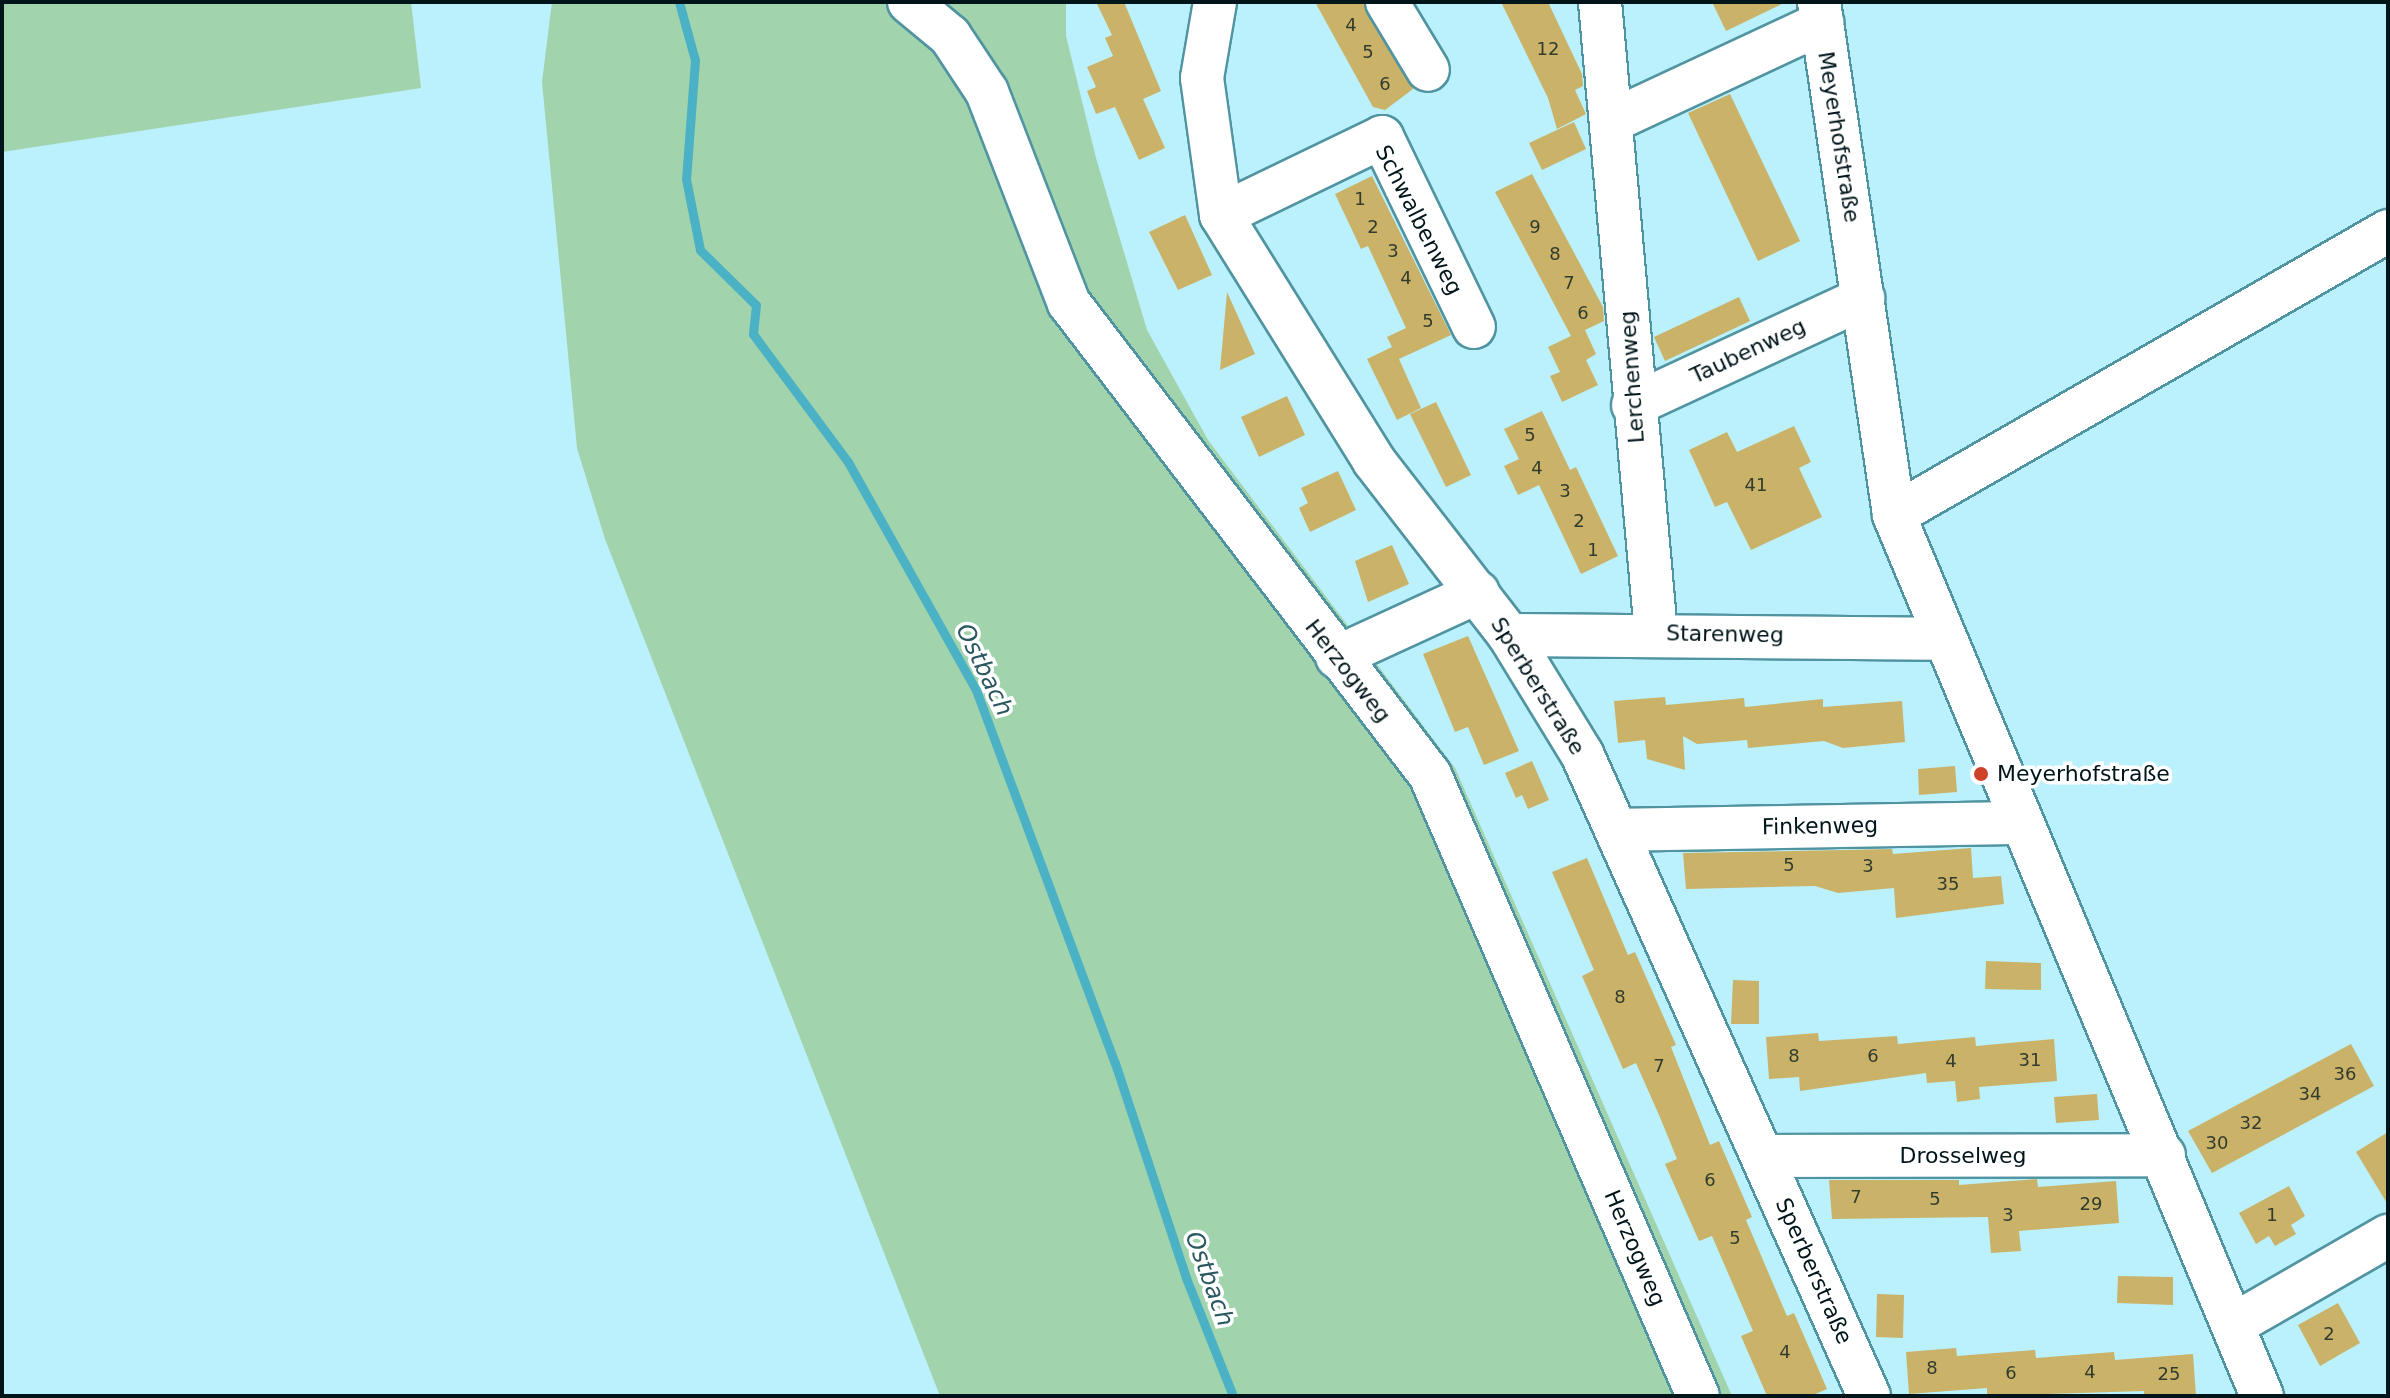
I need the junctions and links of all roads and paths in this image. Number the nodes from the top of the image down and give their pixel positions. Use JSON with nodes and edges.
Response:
{"nodes":[{"id":1,"x":909,"y":2,"type":"edge"},
{"id":2,"x":1215,"y":2,"type":"edge"},
{"id":3,"x":1387,"y":2,"type":"edge"},
{"id":4,"x":1600,"y":2,"type":"edge"},
{"id":5,"x":1821,"y":12,"type":"edge"},
{"id":6,"x":1428,"y":70,"type":"dead end"},
{"id":7,"x":1614,"y":120,"type":"junction"},
{"id":8,"x":1221,"y":215,"type":"junction"},
{"id":9,"x":2388,"y":231,"type":"edge"},
{"id":10,"x":1863,"y":298,"type":"junction"},
{"id":11,"x":1474,"y":327,"type":"dead end"},
{"id":12,"x":1633,"y":405,"type":"junction"},
{"id":13,"x":1894,"y":515,"type":"junction"},
{"id":14,"x":1478,"y":592,"type":"junction"},
{"id":15,"x":1656,"y":633,"type":"junction"},
{"id":16,"x":1509,"y":635,"type":"junction"},
{"id":17,"x":1942,"y":639,"type":"junction"},
{"id":18,"x":1337,"y":657,"type":"junction"},
{"id":19,"x":2022,"y":823,"type":"junction"},
{"id":20,"x":1617,"y":830,"type":"junction"},
{"id":21,"x":2164,"y":1155,"type":"junction"},
{"id":22,"x":1763,"y":1156,"type":"junction"},
{"id":23,"x":2388,"y":1236,"type":"edge"},
{"id":24,"x":2233,"y":1325,"type":"junction"},
{"id":25,"x":1698,"y":1396,"type":"edge"},
{"id":26,"x":1869,"y":1396,"type":"edge"},
{"id":27,"x":2262,"y":1396,"type":"edge"}],
"edges":[{"from":1,"to":18,"type":"street","name":"Herzogweg"},
{"from":2,"to":8,"type":"street","name":"Sperberstraße"},
{"from":3,"to":6,"type":"street"},
{"from":4,"to":7,"type":"street","name":"Lerchenweg"},
{"from":5,"to":7,"type":"street"},
{"from":5,"to":10,"type":"street","name":"Meyerhofstraße"},
{"from":7,"to":12,"type":"street","name":"Lerchenweg"},
{"from":8,"to":11,"type":"street","name":"Schwalbenweg"},
{"from":8,"to":14,"type":"street","name":"Sperberstraße"},
{"from":9,"to":13,"type":"street"},
{"from":10,"to":12,"type":"street","name":"Taubenweg"},
{"from":10,"to":13,"type":"street","name":"Meyerhofstraße"},
{"from":12,"to":15,"type":"street","name":"Lerchenweg"},
{"from":13,"to":17,"type":"street","name":"Meyerhofstraße"},
{"from":14,"to":16,"type":"street","name":"Sperberstraße"},
{"from":14,"to":18,"type":"street"},
{"from":15,"to":16,"type":"street","name":"Starenweg"},
{"from":15,"to":17,"type":"street","name":"Starenweg"},
{"from":16,"to":20,"type":"street","name":"Sperberstraße"},
{"from":17,"to":19,"type":"street","name":"Meyerhofstraße"},
{"from":18,"to":25,"type":"street","name":"Herzogweg"},
{"from":19,"to":20,"type":"street","name":"Finkenweg"},
{"from":19,"to":21,"type":"street","name":"Meyerhofstraße"},
{"from":20,"to":22,"type":"street","name":"Sperberstraße"},
{"from":21,"to":22,"type":"street","name":"Drosselweg"},
{"from":21,"to":24,"type":"street","name":"Meyerhofstraße"},
{"from":22,"to":26,"type":"street","name":"Sperberstraße"},
{"from":23,"to":24,"type":"street"},
{"from":24,"to":27,"type":"street","name":"Meyerhofstraße"}]}
